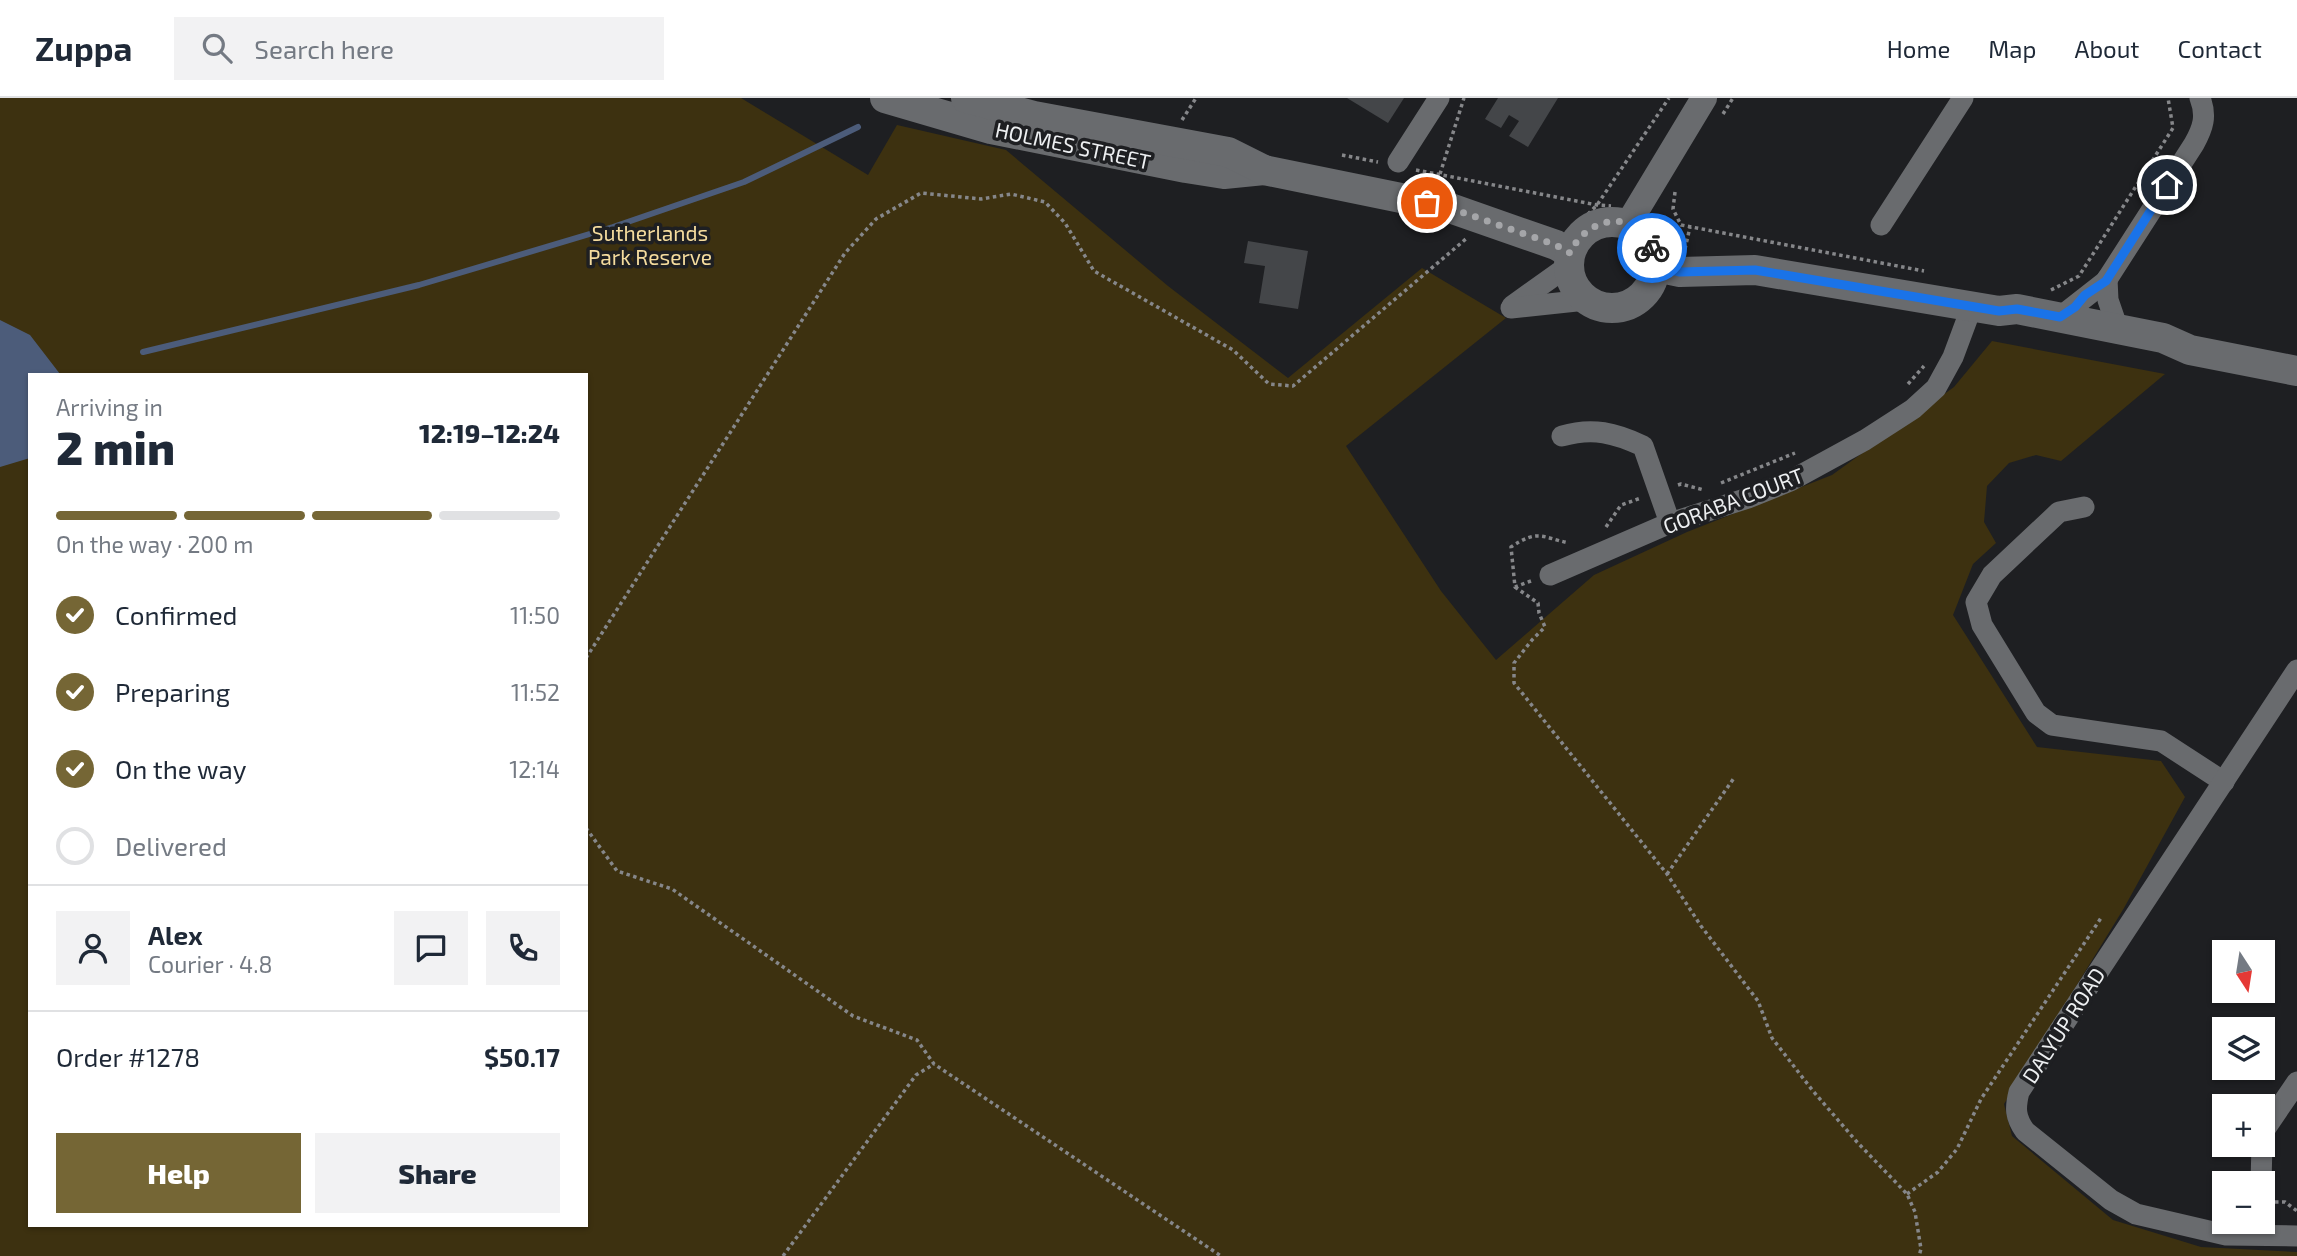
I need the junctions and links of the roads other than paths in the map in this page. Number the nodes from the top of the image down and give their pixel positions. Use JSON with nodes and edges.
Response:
{"nodes":[{"id":1,"x":886,"y":98,"type":"edge"},
{"id":2,"x":1439,"y":98,"type":"edge"},
{"id":3,"x":1704,"y":98,"type":"edge"},
{"id":4,"x":1963,"y":98,"type":"edge"},
{"id":5,"x":2200,"y":98,"type":"edge"},
{"id":6,"x":967,"y":104,"type":"edge"},
{"id":7,"x":932,"y":105,"type":"edge"},
{"id":8,"x":1398,"y":162,"type":"dead end"},
{"id":9,"x":1628,"y":224,"type":"junction"},
{"id":10,"x":1881,"y":225,"type":"dead end"},
{"id":11,"x":1569,"y":259,"type":"junction"},
{"id":12,"x":1656,"y":267,"type":"junction"},
{"id":13,"x":2106,"y":280,"type":"junction"},
{"id":14,"x":1586,"y":300,"type":"junction"},
{"id":15,"x":2052,"y":306,"type":"junction"},
{"id":16,"x":1985,"y":308,"type":"junction"},
{"id":17,"x":2118,"y":329,"type":"junction"},
{"id":18,"x":2190,"y":350,"type":"junction"},
{"id":19,"x":2297,"y":371,"type":"edge"},
{"id":20,"x":1562,"y":436,"type":"dead end"},
{"id":21,"x":2084,"y":506,"type":"dead end"},
{"id":22,"x":1670,"y":523,"type":"junction"},
{"id":23,"x":1550,"y":575,"type":"road end"},
{"id":24,"x":2297,"y":670,"type":"edge"},
{"id":25,"x":2224,"y":782,"type":"junction"},
{"id":26,"x":2297,"y":1082,"type":"edge"},
{"id":27,"x":2275,"y":1114,"type":"edge"},
{"id":28,"x":2212,"y":1232,"type":"edge"},
{"id":29,"x":2275,"y":1232,"type":"edge"},
{"id":30,"x":2297,"y":1236,"type":"edge"}],
"edges":[{"from":1,"to":7,"type":"main road","name":"HOLMES STREET"},
{"from":2,"to":8,"type":"street"},
{"from":3,"to":9,"type":"street"},
{"from":4,"to":10,"type":"street"},
{"from":5,"to":13,"type":"street"},
{"from":6,"to":7,"type":"main road","name":"HOLMES STREET"},
{"from":6,"to":11,"type":"main road","name":"HOLMES STREET"},
{"from":9,"to":11,"type":"main road"},
{"from":9,"to":12,"type":"main road"},
{"from":11,"to":14,"type":"main road"},
{"from":11,"to":14,"type":"street"},
{"from":12,"to":14,"type":"main road"},
{"from":12,"to":16,"type":"main road"},
{"from":13,"to":15,"type":"street"},
{"from":13,"to":17,"type":"street"},
{"from":15,"to":16,"type":"main road"},
{"from":15,"to":17,"type":"main road"},
{"from":16,"to":18,"type":"main road"},
{"from":16,"to":22,"type":"street","name":"GORABA COURT"},
{"from":17,"to":18,"type":"main road"},
{"from":18,"to":19,"type":"main road"},
{"from":20,"to":22,"type":"street"},
{"from":21,"to":25,"type":"street"},
{"from":22,"to":23,"type":"street","name":"GORABA COURT"},
{"from":24,"to":25,"type":"street","name":"DALYUP ROAD"},
{"from":25,"to":28,"type":"street","name":"DALYUP ROAD"},
{"from":26,"to":27,"type":"street"},
{"from":29,"to":30,"type":"street","name":"DALYUP ROAD"}]}
